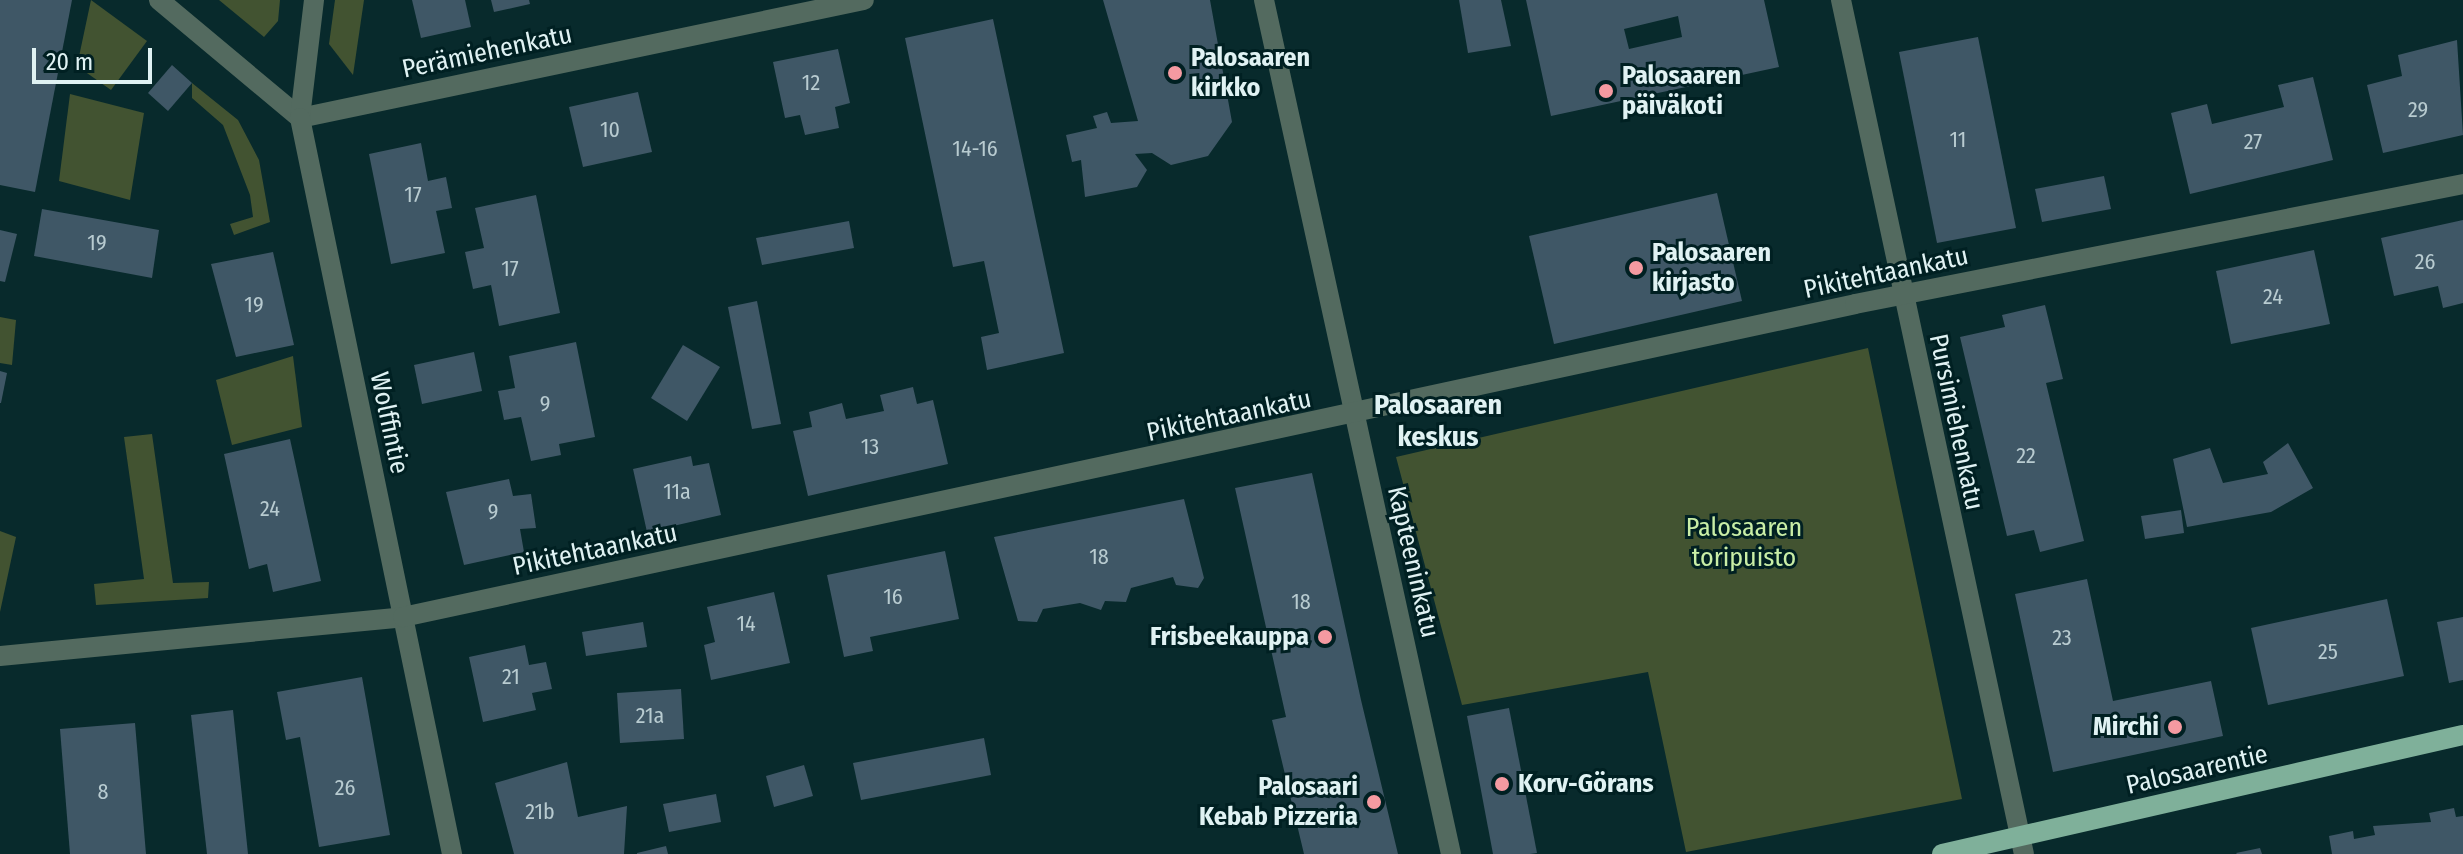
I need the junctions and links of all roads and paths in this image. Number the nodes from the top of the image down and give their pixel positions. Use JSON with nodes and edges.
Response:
{"nodes":[{"id":1,"x":159,"y":0,"type":"edge"},
{"id":2,"x":314,"y":0,"type":"edge"},
{"id":3,"x":864,"y":0,"type":"edge"},
{"id":4,"x":1264,"y":0,"type":"edge"},
{"id":5,"x":1841,"y":0,"type":"edge"},
{"id":6,"x":300,"y":118,"type":"junction"},
{"id":7,"x":2463,"y":184,"type":"edge"},
{"id":8,"x":1902,"y":295,"type":"junction"},
{"id":9,"x":1354,"y":416,"type":"junction"},
{"id":10,"x":403,"y":617,"type":"junction"},
{"id":11,"x":0,"y":656,"type":"edge"},
{"id":12,"x":2463,"y":735,"type":"edge"},
{"id":13,"x":2022,"y":846,"type":"edge"},
{"id":14,"x":452,"y":854,"type":"edge"},
{"id":15,"x":1451,"y":854,"type":"edge"},
{"id":16,"x":1942,"y":854,"type":"edge"}],
"edges":[{"from":1,"to":6,"type":"street"},
{"from":2,"to":6,"type":"street","name":"Wolffintie"},
{"from":3,"to":6,"type":"street","name":"Perämiehenkatu"},
{"from":4,"to":9,"type":"street","name":"Kapteeninkatu"},
{"from":5,"to":8,"type":"street","name":"Pursimiehenkatu"},
{"from":6,"to":10,"type":"street","name":"Wolffintie"},
{"from":7,"to":8,"type":"street","name":"Pikitehtaankatu"},
{"from":8,"to":9,"type":"street","name":"Pikitehtaankatu"},
{"from":8,"to":13,"type":"street","name":"Pursimiehenkatu"},
{"from":9,"to":10,"type":"street","name":"Pikitehtaankatu"},
{"from":9,"to":15,"type":"street","name":"Kapteeninkatu"},
{"from":10,"to":11,"type":"street","name":"Pikitehtaankatu"},
{"from":10,"to":14,"type":"street","name":"Wolffintie"},
{"from":12,"to":13,"type":"main road","name":"Palosaarentie"},
{"from":13,"to":16,"type":"main road","name":"Palosaarentie"}]}
